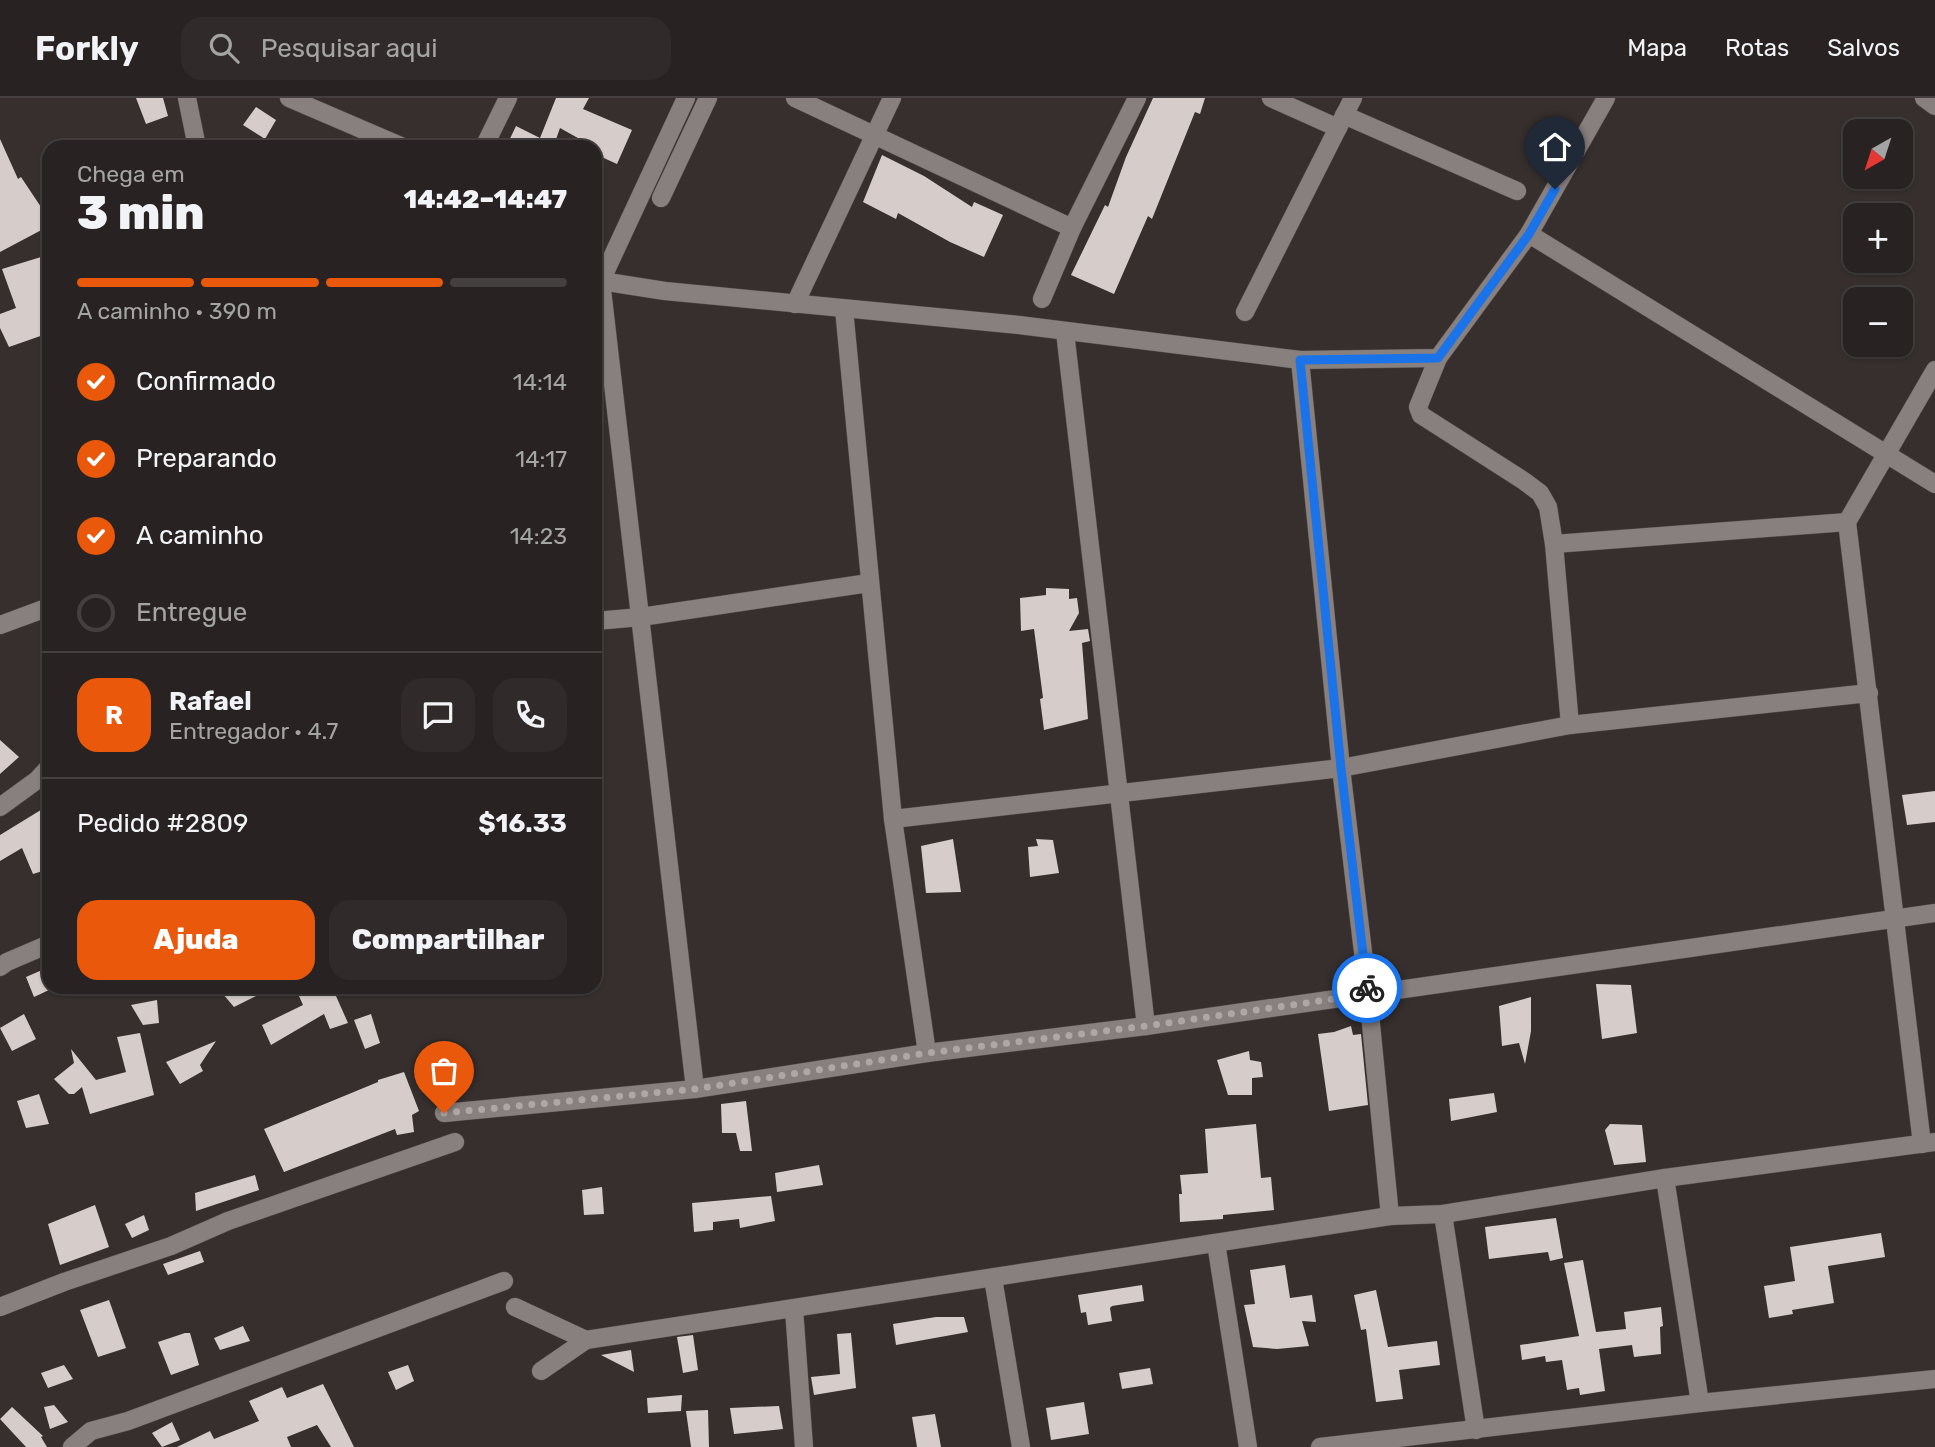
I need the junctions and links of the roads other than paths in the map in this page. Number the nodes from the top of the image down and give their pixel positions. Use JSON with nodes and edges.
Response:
{"nodes":[{"id":1,"x":187,"y":98,"type":"edge"},
{"id":2,"x":289,"y":98,"type":"edge"},
{"id":3,"x":508,"y":98,"type":"edge"},
{"id":4,"x":686,"y":98,"type":"edge"},
{"id":5,"x":708,"y":98,"type":"edge"},
{"id":6,"x":795,"y":98,"type":"edge"},
{"id":7,"x":892,"y":98,"type":"edge"},
{"id":8,"x":1138,"y":98,"type":"edge"},
{"id":9,"x":1271,"y":98,"type":"edge"},
{"id":10,"x":1353,"y":98,"type":"edge"},
{"id":11,"x":1606,"y":98,"type":"edge"},
{"id":12,"x":1924,"y":98,"type":"edge"},
{"id":13,"x":1935,"y":106,"type":"edge"},
{"id":14,"x":1341,"y":122,"type":"junction"},
{"id":15,"x":874,"y":136,"type":"junction"},
{"id":16,"x":196,"y":140,"type":"edge"},
{"id":17,"x":387,"y":140,"type":"edge"},
{"id":18,"x":487,"y":140,"type":"edge"},
{"id":19,"x":1517,"y":191,"type":"dead end"},
{"id":20,"x":662,"y":198,"type":"dead end"},
{"id":21,"x":1072,"y":228,"type":"junction"},
{"id":22,"x":1529,"y":234,"type":"junction"},
{"id":23,"x":602,"y":275,"type":"edge"},
{"id":24,"x":602,"y":283,"type":"edge"},
{"id":25,"x":1042,"y":299,"type":"dead end"},
{"id":26,"x":795,"y":304,"type":"junction"},
{"id":27,"x":844,"y":309,"type":"junction"},
{"id":28,"x":1245,"y":312,"type":"dead end"},
{"id":29,"x":602,"y":315,"type":"edge"},
{"id":30,"x":1065,"y":332,"type":"junction"},
{"id":31,"x":1438,"y":358,"type":"junction"},
{"id":32,"x":1300,"y":360,"type":"junction"},
{"id":33,"x":1935,"y":370,"type":"edge"},
{"id":34,"x":1888,"y":455,"type":"junction"},
{"id":35,"x":1935,"y":484,"type":"edge"},
{"id":36,"x":1847,"y":522,"type":"junction"},
{"id":37,"x":1554,"y":544,"type":"junction"},
{"id":38,"x":869,"y":583,"type":"junction"},
{"id":39,"x":42,"y":610,"type":"edge"},
{"id":40,"x":640,"y":617,"type":"junction"},
{"id":41,"x":602,"y":620,"type":"edge"},
{"id":42,"x":0,"y":625,"type":"edge"},
{"id":43,"x":1869,"y":693,"type":"junction"},
{"id":44,"x":1570,"y":725,"type":"junction"},
{"id":45,"x":1341,"y":768,"type":"junction"},
{"id":46,"x":42,"y":775,"type":"edge"},
{"id":47,"x":1118,"y":795,"type":"junction"},
{"id":48,"x":0,"y":807,"type":"edge"},
{"id":49,"x":893,"y":820,"type":"junction"},
{"id":50,"x":1935,"y":914,"type":"edge"},
{"id":51,"x":1895,"y":920,"type":"junction"},
{"id":52,"x":42,"y":947,"type":"edge"},
{"id":53,"x":0,"y":967,"type":"edge"},
{"id":54,"x":1368,"y":994,"type":"junction"},
{"id":55,"x":1146,"y":1026,"type":"junction"},
{"id":56,"x":927,"y":1053,"type":"junction"},
{"id":57,"x":695,"y":1089,"type":"junction"},
{"id":58,"x":444,"y":1113,"type":"dead end"},
{"id":59,"x":455,"y":1142,"type":"dead end"},
{"id":60,"x":1928,"y":1143,"type":"edge"},
{"id":61,"x":1665,"y":1178,"type":"junction"},
{"id":62,"x":1443,"y":1214,"type":"junction"},
{"id":63,"x":1390,"y":1216,"type":"junction"},
{"id":64,"x":1216,"y":1243,"type":"junction"},
{"id":65,"x":993,"y":1278,"type":"junction"},
{"id":66,"x":504,"y":1281,"type":"dead end"},
{"id":67,"x":0,"y":1307,"type":"edge"},
{"id":68,"x":515,"y":1307,"type":"dead end"},
{"id":69,"x":794,"y":1309,"type":"junction"},
{"id":70,"x":586,"y":1340,"type":"junction"},
{"id":71,"x":541,"y":1371,"type":"dead end"},
{"id":72,"x":1935,"y":1379,"type":"edge"},
{"id":73,"x":1700,"y":1403,"type":"junction"},
{"id":74,"x":1476,"y":1430,"type":"junction"},
{"id":75,"x":72,"y":1447,"type":"edge"},
{"id":76,"x":804,"y":1447,"type":"edge"},
{"id":77,"x":1021,"y":1447,"type":"edge"},
{"id":78,"x":1248,"y":1447,"type":"edge"},
{"id":79,"x":1320,"y":1447,"type":"edge"}],
"edges":[{"from":1,"to":16,"type":"street"},
{"from":2,"to":17,"type":"street"},
{"from":3,"to":18,"type":"street"},
{"from":4,"to":23,"type":"street"},
{"from":5,"to":20,"type":"street"},
{"from":6,"to":15,"type":"street"},
{"from":7,"to":15,"type":"street"},
{"from":8,"to":21,"type":"street"},
{"from":9,"to":14,"type":"street"},
{"from":10,"to":14,"type":"street"},
{"from":11,"to":22,"type":"street"},
{"from":12,"to":13,"type":"street"},
{"from":14,"to":19,"type":"street"},
{"from":14,"to":28,"type":"street"},
{"from":15,"to":21,"type":"street"},
{"from":15,"to":26,"type":"street"},
{"from":21,"to":25,"type":"street"},
{"from":22,"to":31,"type":"street"},
{"from":22,"to":34,"type":"street"},
{"from":24,"to":26,"type":"street"},
{"from":26,"to":27,"type":"street"},
{"from":27,"to":30,"type":"street"},
{"from":27,"to":38,"type":"street"},
{"from":29,"to":40,"type":"street"},
{"from":30,"to":32,"type":"street"},
{"from":30,"to":47,"type":"street"},
{"from":31,"to":32,"type":"street"},
{"from":31,"to":37,"type":"street"},
{"from":32,"to":45,"type":"street"},
{"from":33,"to":34,"type":"street"},
{"from":34,"to":35,"type":"street"},
{"from":34,"to":36,"type":"street"},
{"from":36,"to":37,"type":"street"},
{"from":36,"to":43,"type":"street"},
{"from":37,"to":44,"type":"street"},
{"from":38,"to":40,"type":"street"},
{"from":38,"to":49,"type":"street"},
{"from":39,"to":42,"type":"street"},
{"from":40,"to":41,"type":"street"},
{"from":40,"to":57,"type":"street"},
{"from":43,"to":44,"type":"street"},
{"from":43,"to":51,"type":"street"},
{"from":44,"to":45,"type":"street"},
{"from":45,"to":47,"type":"street"},
{"from":45,"to":54,"type":"street"},
{"from":46,"to":48,"type":"street"},
{"from":47,"to":49,"type":"street"},
{"from":47,"to":55,"type":"street"},
{"from":49,"to":56,"type":"street"},
{"from":50,"to":51,"type":"street"},
{"from":51,"to":54,"type":"street"},
{"from":51,"to":60,"type":"street"},
{"from":52,"to":53,"type":"street"},
{"from":54,"to":55,"type":"street"},
{"from":54,"to":63,"type":"street"},
{"from":55,"to":56,"type":"street"},
{"from":56,"to":57,"type":"street"},
{"from":57,"to":58,"type":"street"},
{"from":59,"to":67,"type":"street"},
{"from":60,"to":61,"type":"street"},
{"from":61,"to":62,"type":"street"},
{"from":61,"to":73,"type":"street"},
{"from":62,"to":63,"type":"street"},
{"from":62,"to":74,"type":"street"},
{"from":63,"to":64,"type":"street"},
{"from":64,"to":65,"type":"street"},
{"from":64,"to":78,"type":"street"},
{"from":65,"to":69,"type":"street"},
{"from":65,"to":77,"type":"street"},
{"from":66,"to":75,"type":"street"},
{"from":68,"to":70,"type":"street"},
{"from":69,"to":70,"type":"street"},
{"from":69,"to":76,"type":"street"},
{"from":70,"to":71,"type":"street"},
{"from":72,"to":73,"type":"street"},
{"from":73,"to":74,"type":"street"},
{"from":74,"to":79,"type":"street"}]}
